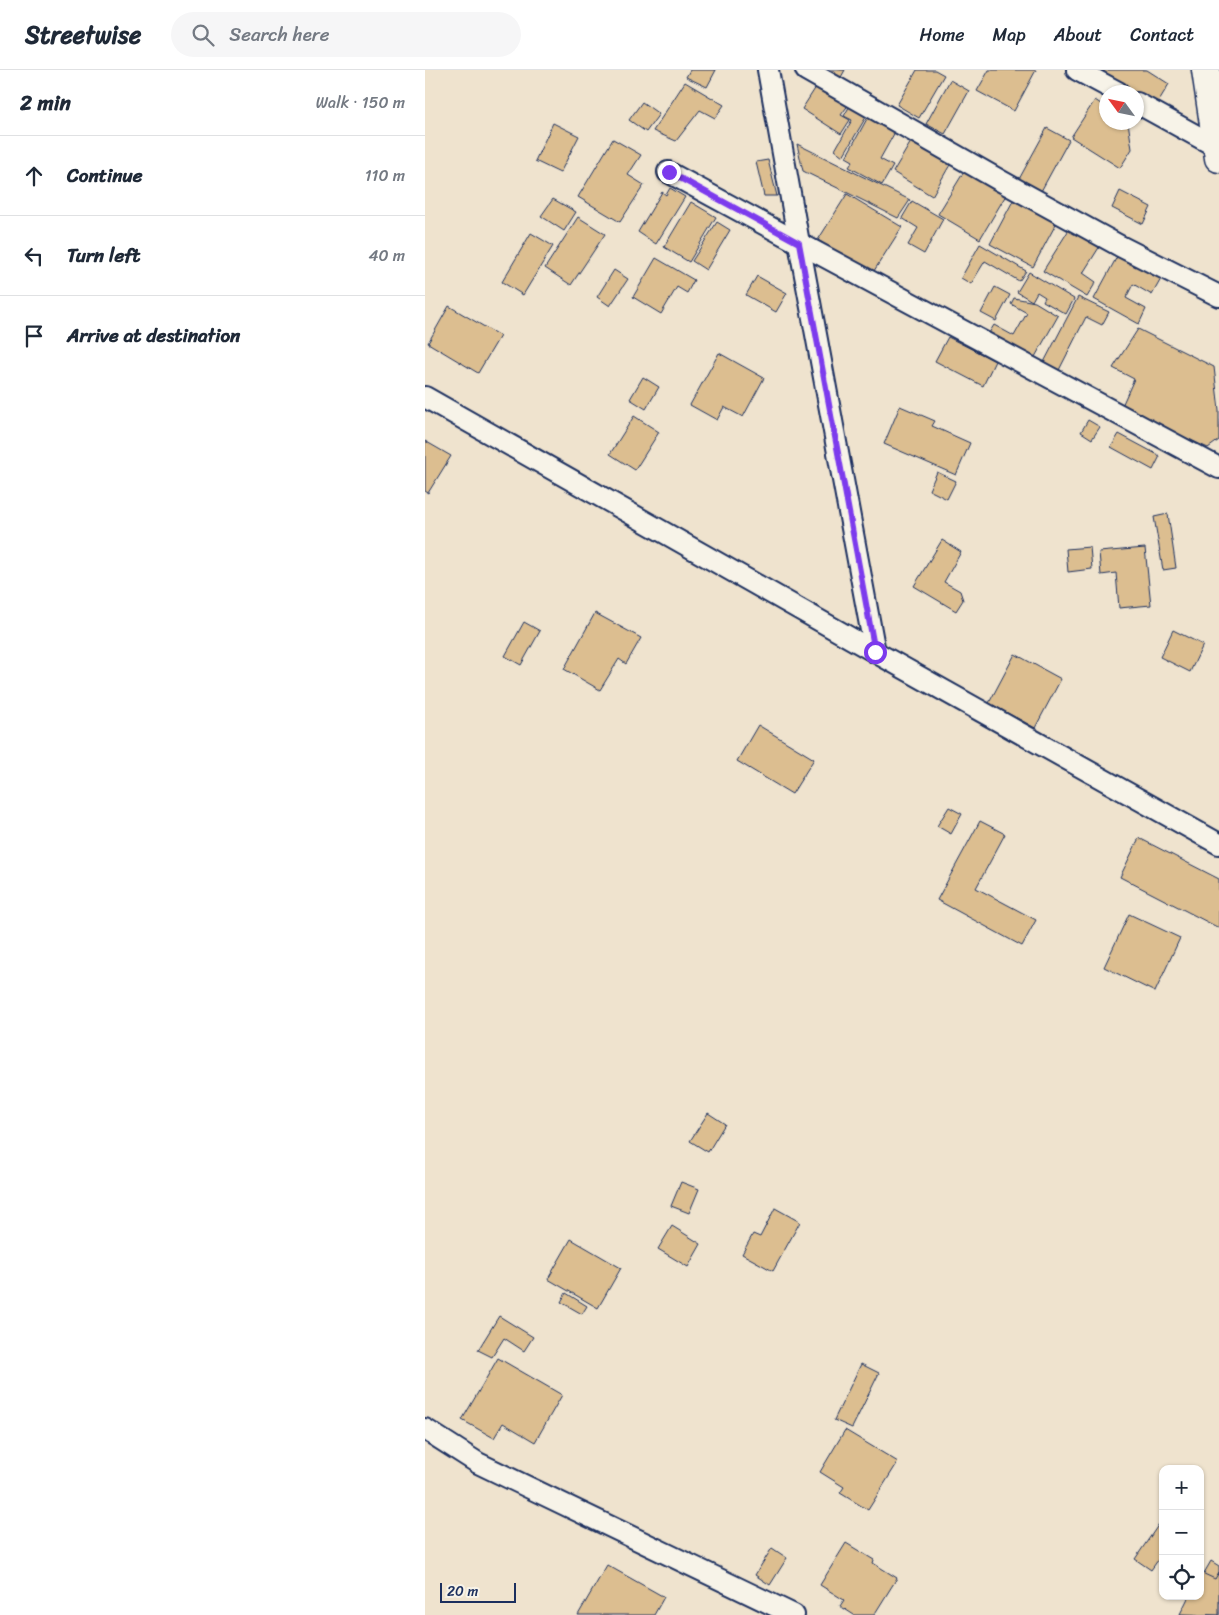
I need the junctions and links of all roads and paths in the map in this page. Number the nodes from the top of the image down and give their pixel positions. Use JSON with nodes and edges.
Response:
{"nodes":[{"id":1,"x":768,"y":70,"type":"edge"},
{"id":2,"x":806,"y":70,"type":"edge"},
{"id":3,"x":1077,"y":70,"type":"edge"},
{"id":4,"x":1206,"y":70,"type":"edge"},
{"id":5,"x":1105,"y":85,"type":"edge"},
{"id":6,"x":1144,"y":107,"type":"edge"},
{"id":7,"x":1218,"y":153,"type":"edge"},
{"id":8,"x":669,"y":172,"type":"dead end"},
{"id":9,"x":799,"y":243,"type":"junction"},
{"id":10,"x":1219,"y":296,"type":"edge"},
{"id":11,"x":425,"y":397,"type":"edge"},
{"id":12,"x":1219,"y":468,"type":"edge"},
{"id":13,"x":875,"y":652,"type":"junction"},
{"id":14,"x":1219,"y":844,"type":"edge"},
{"id":15,"x":425,"y":1429,"type":"edge"},
{"id":16,"x":794,"y":1615,"type":"edge"}],
"edges":[{"from":1,"to":9,"type":"street"},
{"from":2,"to":10,"type":"street"},
{"from":3,"to":5,"type":"street"},
{"from":4,"to":7,"type":"street"},
{"from":6,"to":7,"type":"street"},
{"from":8,"to":9,"type":"street"},
{"from":9,"to":12,"type":"street"},
{"from":9,"to":13,"type":"street"},
{"from":11,"to":13,"type":"street"},
{"from":13,"to":14,"type":"street"},
{"from":15,"to":16,"type":"street"}]}
